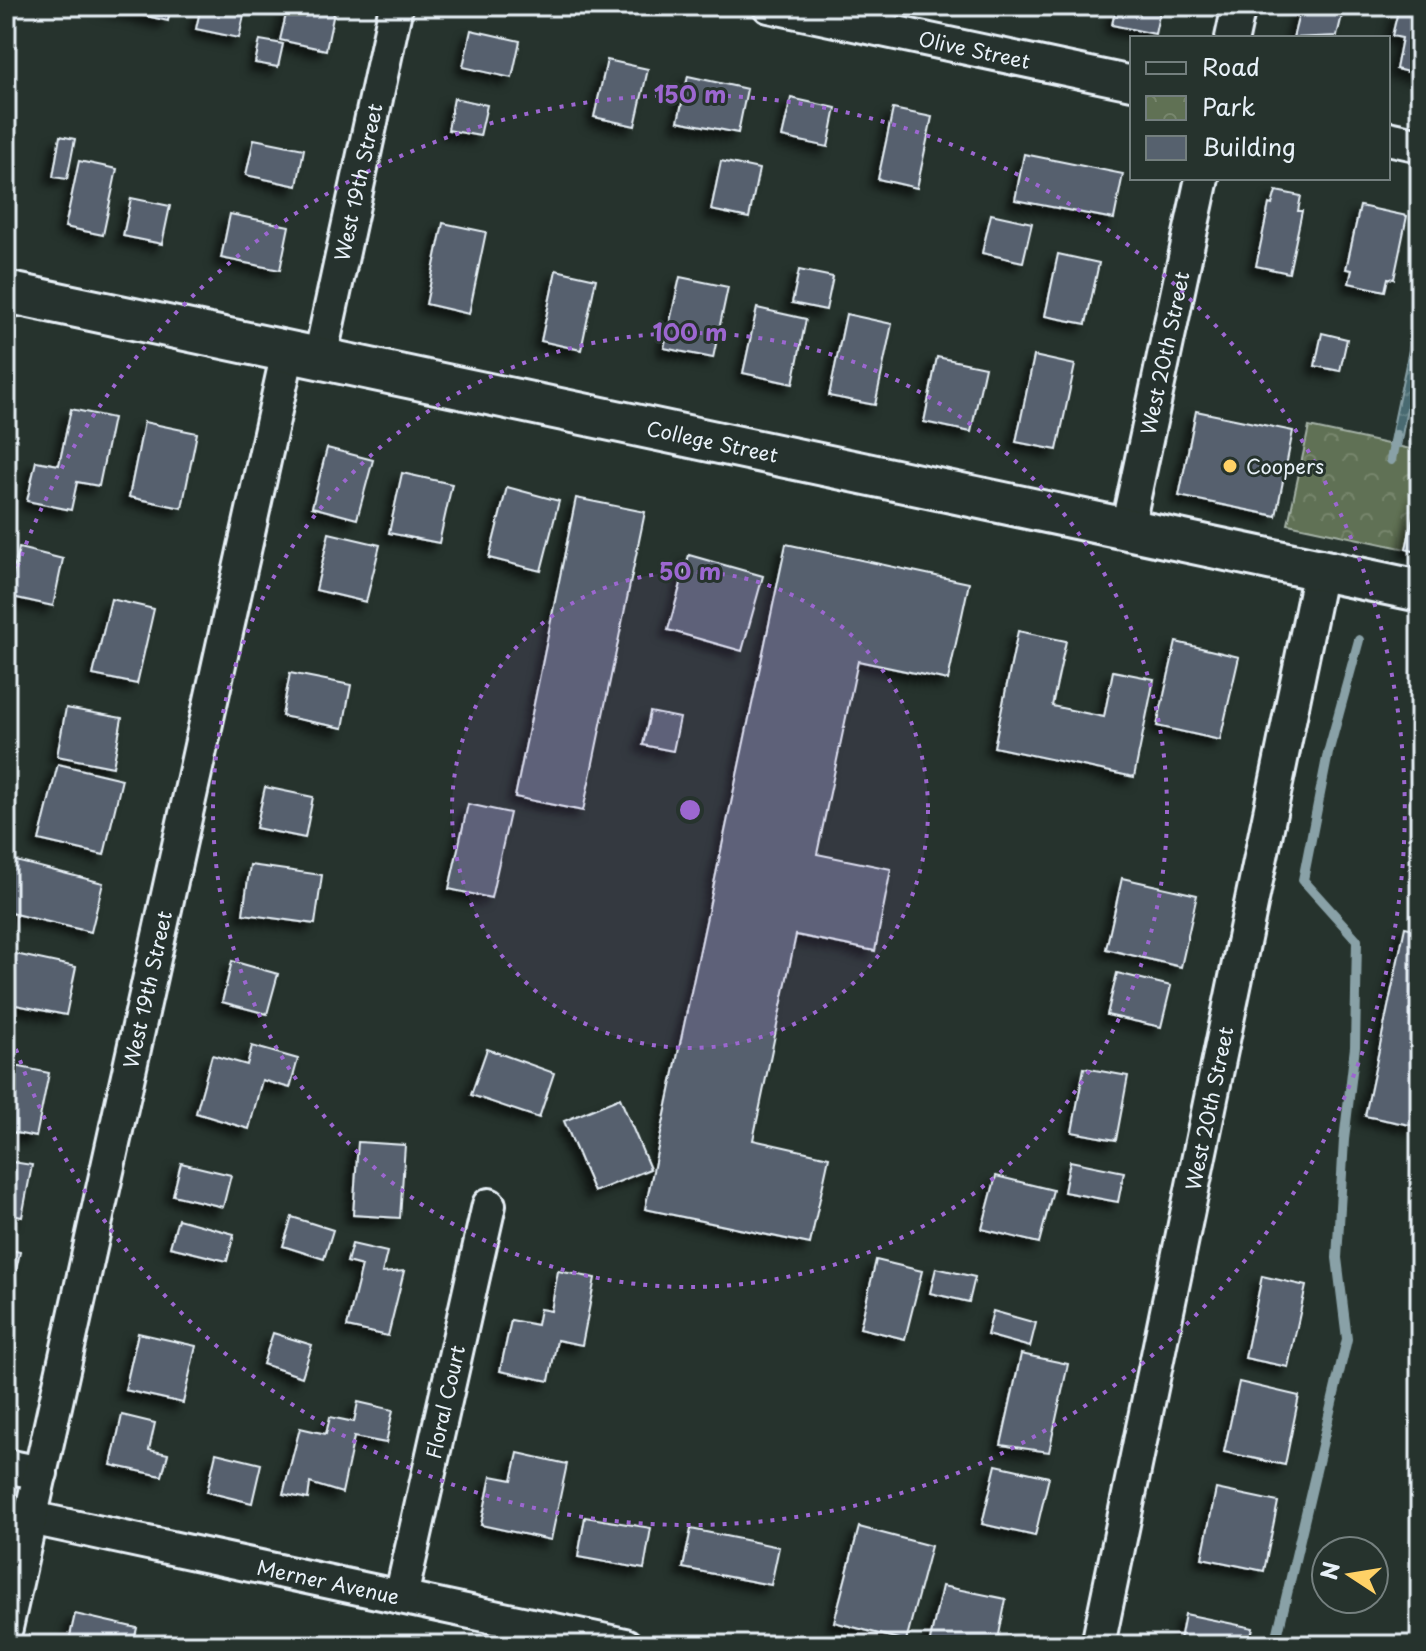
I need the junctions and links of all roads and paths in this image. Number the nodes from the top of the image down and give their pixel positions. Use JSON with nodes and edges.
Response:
{"nodes":[{"id":1,"x":396,"y":6,"type":"edge"},
{"id":2,"x":769,"y":6,"type":"edge"},
{"id":3,"x":1239,"y":6,"type":"edge"},
{"id":4,"x":1232,"y":36,"type":"edge"},
{"id":5,"x":1130,"y":83,"type":"edge"},
{"id":6,"x":1390,"y":138,"type":"edge"},
{"id":7,"x":1420,"y":145,"type":"edge"},
{"id":8,"x":1202,"y":180,"type":"edge"},
{"id":9,"x":6,"y":292,"type":"edge"},
{"id":10,"x":304,"y":355,"type":"junction"},
{"id":11,"x":1127,"y":529,"type":"junction"},
{"id":12,"x":1320,"y":571,"type":"junction"},
{"id":13,"x":1420,"y":591,"type":"edge"},
{"id":14,"x":489,"y":1205,"type":"dead end"},
{"id":15,"x":6,"y":1466,"type":"edge"},
{"id":16,"x":41,"y":1473,"type":"junction"},
{"id":17,"x":31,"y":1518,"type":"junction"},
{"id":18,"x":401,"y":1597,"type":"junction"},
{"id":19,"x":6,"y":1628,"type":"edge"},
{"id":20,"x":625,"y":1645,"type":"edge"},
{"id":21,"x":1098,"y":1645,"type":"edge"}],
"edges":[{"from":1,"to":10,"type":"street","name":"West 19th Street"},
{"from":2,"to":5,"type":"street","name":"Olive Street"},
{"from":3,"to":4,"type":"street"},
{"from":6,"to":7,"type":"street"},
{"from":8,"to":11,"type":"street","name":"West 20th Street"},
{"from":9,"to":10,"type":"street","name":"College Street"},
{"from":10,"to":11,"type":"street","name":"College Street"},
{"from":10,"to":16,"type":"street","name":"West 19th Street"},
{"from":11,"to":12,"type":"street","name":"College Street"},
{"from":12,"to":13,"type":"street","name":"College Street"},
{"from":12,"to":21,"type":"street","name":"West 20th Street"},
{"from":14,"to":18,"type":"street","name":"Floral Court"},
{"from":15,"to":16,"type":"street"},
{"from":16,"to":17,"type":"street","name":"West 19th Street"},
{"from":17,"to":18,"type":"street","name":"Merner Avenue"},
{"from":17,"to":19,"type":"street","name":"West 19th Street"},
{"from":18,"to":20,"type":"street","name":"Merner Avenue"}]}
